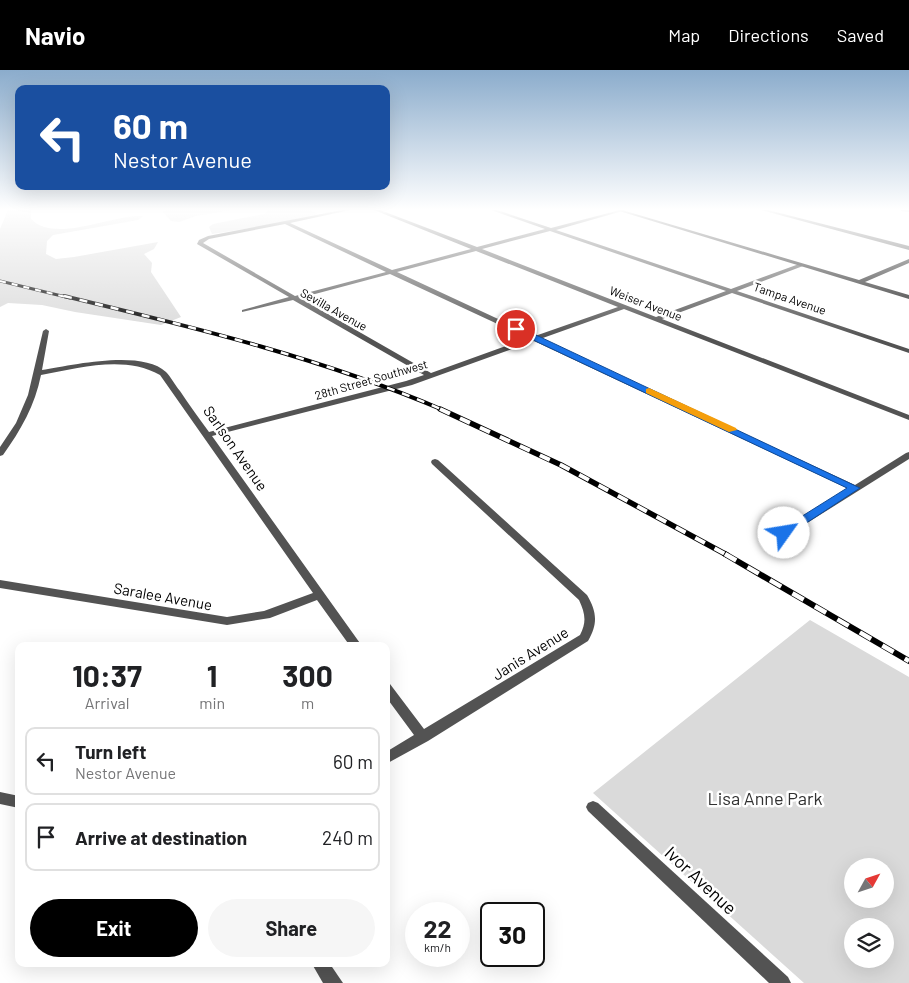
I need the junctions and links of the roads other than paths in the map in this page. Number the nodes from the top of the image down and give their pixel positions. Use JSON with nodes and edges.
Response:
{"nodes":[{"id":1,"x":213,"y":253,"type":"edge"},
{"id":2,"x":351,"y":253,"type":"edge"},
{"id":3,"x":463,"y":253,"type":"edge"},
{"id":4,"x":485,"y":253,"type":"edge"},
{"id":5,"x":621,"y":253,"type":"edge"},
{"id":6,"x":760,"y":253,"type":"edge"},
{"id":7,"x":909,"y":261,"type":"edge"},
{"id":8,"x":801,"y":265,"type":"junction"},
{"id":9,"x":393,"y":272,"type":"junction"},
{"id":10,"x":859,"y":282,"type":"junction"},
{"id":11,"x":732,"y":290,"type":"junction"},
{"id":12,"x":909,"y":297,"type":"edge"},
{"id":13,"x":293,"y":299,"type":"junction"},
{"id":14,"x":624,"y":307,"type":"junction"},
{"id":15,"x":244,"y":311,"type":"dead end"},
{"id":16,"x":656,"y":319,"type":"junction"},
{"id":17,"x":46,"y":331,"type":"dead end"},
{"id":18,"x":534,"y":337,"type":"junction"},
{"id":19,"x":909,"y":351,"type":"edge"},
{"id":20,"x":39,"y":373,"type":"junction"},
{"id":21,"x":430,"y":375,"type":"junction"},
{"id":22,"x":909,"y":418,"type":"edge"},
{"id":23,"x":206,"y":435,"type":"junction"},
{"id":24,"x":0,"y":453,"type":"edge"},
{"id":25,"x":909,"y":455,"type":"edge"},
{"id":26,"x":435,"y":462,"type":"dead end"},
{"id":27,"x":855,"y":488,"type":"junction"},
{"id":28,"x":784,"y":533,"type":"dead end"},
{"id":29,"x":0,"y":584,"type":"edge"},
{"id":30,"x":319,"y":595,"type":"junction"},
{"id":31,"x":353,"y":642,"type":"edge"},
{"id":32,"x":390,"y":692,"type":"edge"},
{"id":33,"x":423,"y":737,"type":"junction"},
{"id":34,"x":390,"y":757,"type":"edge"},
{"id":35,"x":0,"y":798,"type":"edge"},
{"id":36,"x":15,"y":801,"type":"edge"},
{"id":37,"x":593,"y":807,"type":"dead end"},
{"id":38,"x":322,"y":967,"type":"edge"},
{"id":39,"x":334,"y":983,"type":"edge"},
{"id":40,"x":782,"y":983,"type":"edge"}],
"edges":[{"from":1,"to":13,"type":"street","name":"Sevilla Avenue"},
{"from":2,"to":9,"type":"street"},
{"from":3,"to":9,"type":"street"},
{"from":4,"to":14,"type":"street","name":"Weiser Avenue"},
{"from":5,"to":11,"type":"street","name":"Tampa Avenue"},
{"from":6,"to":8,"type":"main road"},
{"from":7,"to":10,"type":"main road"},
{"from":8,"to":10,"type":"main road"},
{"from":8,"to":11,"type":"street"},
{"from":9,"to":13,"type":"street"},
{"from":9,"to":18,"type":"street"},
{"from":10,"to":12,"type":"main road"},
{"from":11,"to":16,"type":"street"},
{"from":11,"to":19,"type":"street","name":"Tampa Avenue"},
{"from":13,"to":15,"type":"street"},
{"from":13,"to":21,"type":"street","name":"Sevilla Avenue"},
{"from":14,"to":16,"type":"street","name":"Weiser Avenue"},
{"from":14,"to":18,"type":"street","name":"28th Street Southwest"},
{"from":16,"to":22,"type":"street","name":"Weiser Avenue"},
{"from":17,"to":20,"type":"street"},
{"from":18,"to":21,"type":"street","name":"28th Street Southwest"},
{"from":18,"to":27,"type":"street"},
{"from":20,"to":23,"type":"street","name":"Sarlson Avenue"},
{"from":20,"to":24,"type":"street"},
{"from":21,"to":23,"type":"street","name":"28th Street Southwest"},
{"from":23,"to":30,"type":"street","name":"Sarlson Avenue"},
{"from":25,"to":27,"type":"street"},
{"from":26,"to":33,"type":"street","name":"Janis Avenue"},
{"from":27,"to":28,"type":"street"},
{"from":29,"to":30,"type":"street","name":"Saralee Avenue"},
{"from":30,"to":31,"type":"street","name":"Sarlson Avenue"},
{"from":32,"to":33,"type":"street"},
{"from":33,"to":34,"type":"street","name":"Janis Avenue"},
{"from":35,"to":36,"type":"street"},
{"from":37,"to":40,"type":"street","name":"Ivor Avenue"},
{"from":38,"to":39,"type":"street"}]}
